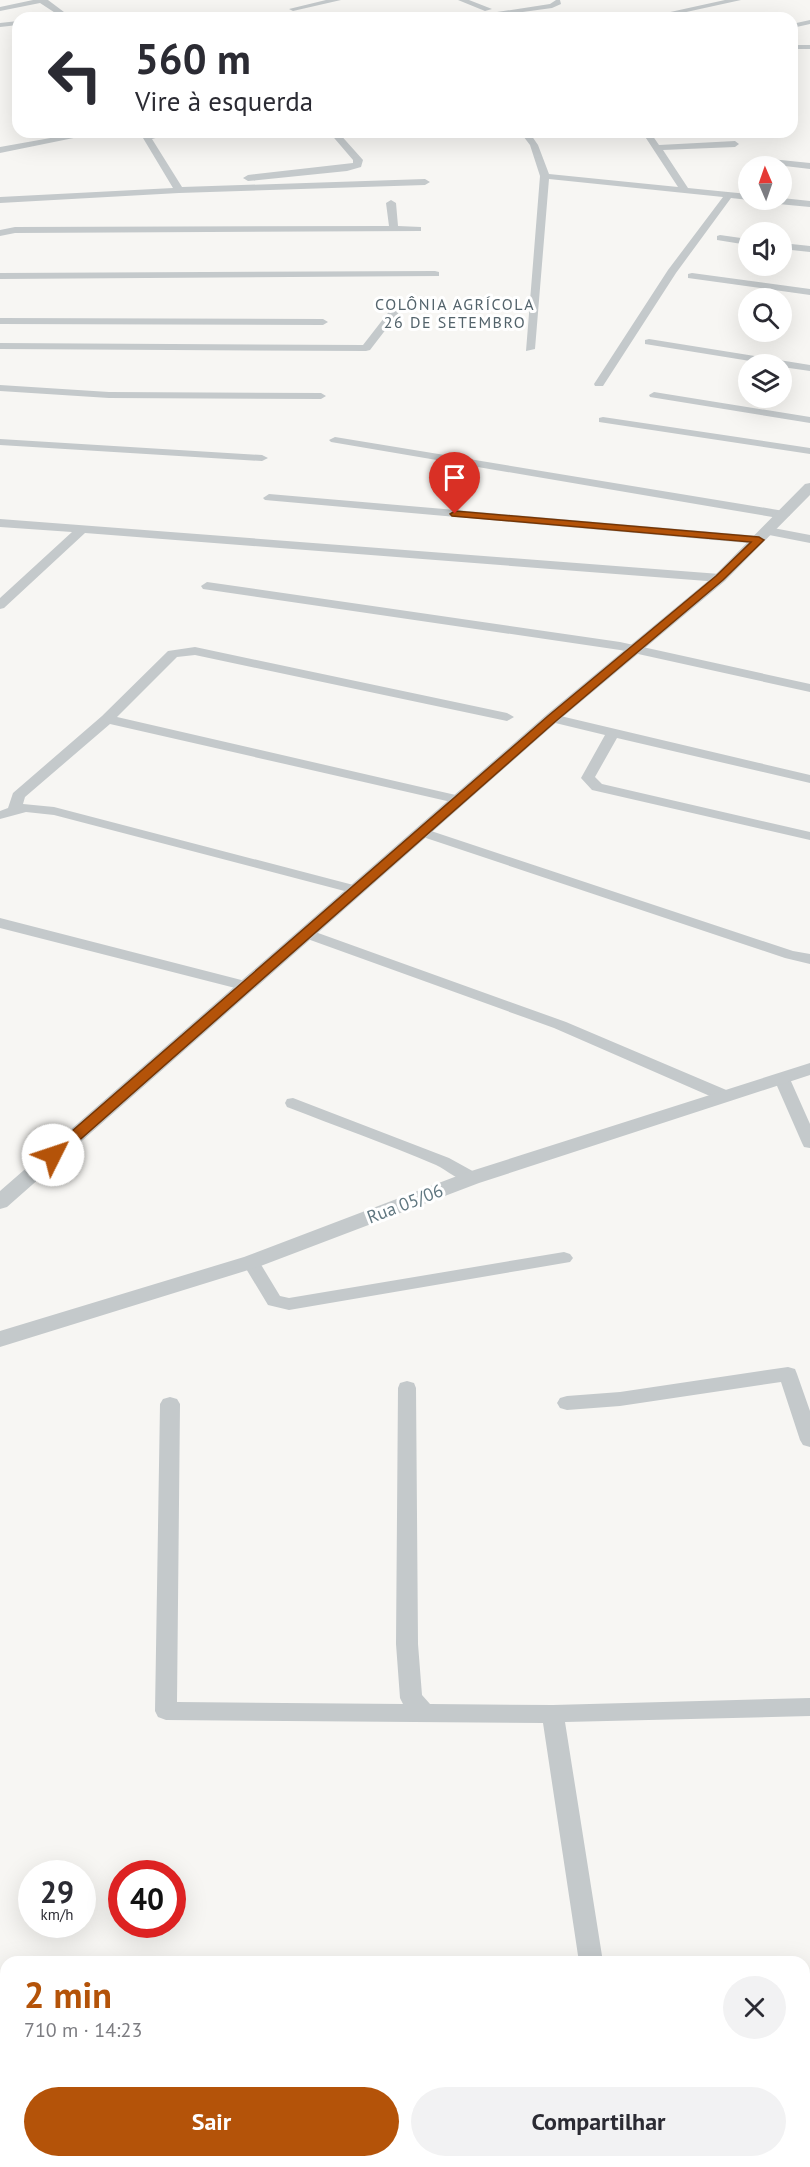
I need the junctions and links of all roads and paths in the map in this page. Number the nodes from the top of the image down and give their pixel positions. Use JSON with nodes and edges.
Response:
{"nodes":[{"id":1,"x":43,"y":0,"type":"edge"},
{"id":2,"x":337,"y":0,"type":"edge"},
{"id":3,"x":462,"y":0,"type":"edge"},
{"id":4,"x":551,"y":0,"type":"edge"},
{"id":5,"x":737,"y":0,"type":"edge"},
{"id":6,"x":0,"y":9,"type":"edge"},
{"id":7,"x":488,"y":9,"type":"dead end"},
{"id":8,"x":516,"y":11,"type":"joint"},
{"id":9,"x":60,"y":12,"type":"edge"},
{"id":10,"x":291,"y":12,"type":"edge"},
{"id":11,"x":508,"y":12,"type":"edge"},
{"id":12,"x":677,"y":12,"type":"edge"},
{"id":13,"x":66,"y":138,"type":"edge"},
{"id":14,"x":147,"y":138,"type":"edge"},
{"id":15,"x":338,"y":138,"type":"edge"},
{"id":16,"x":529,"y":138,"type":"edge"},
{"id":17,"x":650,"y":138,"type":"edge"},
{"id":18,"x":735,"y":144,"type":"dead end"},
{"id":19,"x":657,"y":148,"type":"junction"},
{"id":20,"x":0,"y":150,"type":"edge"},
{"id":21,"x":792,"y":164,"type":"edge"},
{"id":22,"x":810,"y":166,"type":"edge"},
{"id":23,"x":545,"y":176,"type":"junction"},
{"id":24,"x":425,"y":182,"type":"dead end"},
{"id":25,"x":177,"y":188,"type":"junction"},
{"id":26,"x":685,"y":191,"type":"junction"},
{"id":27,"x":729,"y":195,"type":"junction"},
{"id":28,"x":738,"y":196,"type":"edge"},
{"id":29,"x":0,"y":200,"type":"edge"},
{"id":30,"x":792,"y":202,"type":"edge"},
{"id":31,"x":391,"y":203,"type":"dead end"},
{"id":32,"x":810,"y":204,"type":"edge"},
{"id":33,"x":394,"y":229,"type":"junction"},
{"id":34,"x":418,"y":229,"type":"dead end"},
{"id":35,"x":0,"y":233,"type":"edge"},
{"id":36,"x":720,"y":238,"type":"dead end"},
{"id":37,"x":738,"y":241,"type":"edge"},
{"id":38,"x":792,"y":247,"type":"edge"},
{"id":39,"x":810,"y":249,"type":"edge"},
{"id":40,"x":435,"y":274,"type":"dead end"},
{"id":41,"x":0,"y":276,"type":"edge"},
{"id":42,"x":692,"y":276,"type":"dead end"},
{"id":43,"x":810,"y":292,"type":"edge"},
{"id":44,"x":395,"y":311,"type":"dead end"},
{"id":45,"x":0,"y":321,"type":"edge"},
{"id":46,"x":323,"y":322,"type":"dead end"},
{"id":47,"x":649,"y":342,"type":"dead end"},
{"id":48,"x":0,"y":346,"type":"edge"},
{"id":49,"x":530,"y":349,"type":"dead end"},
{"id":50,"x":810,"y":368,"type":"edge"},
{"id":51,"x":599,"y":384,"type":"dead end"},
{"id":52,"x":0,"y":388,"type":"edge"},
{"id":53,"x":654,"y":395,"type":"dead end"},
{"id":54,"x":321,"y":396,"type":"dead end"},
{"id":55,"x":603,"y":420,"type":"dead end"},
{"id":56,"x":810,"y":420,"type":"edge"},
{"id":57,"x":334,"y":440,"type":"dead end"},
{"id":58,"x":0,"y":442,"type":"edge"},
{"id":59,"x":810,"y":452,"type":"edge"},
{"id":60,"x":262,"y":458,"type":"dead end"},
{"id":61,"x":810,"y":487,"type":"edge"},
{"id":62,"x":269,"y":498,"type":"dead end"},
{"id":63,"x":784,"y":515,"type":"junction"},
{"id":64,"x":0,"y":523,"type":"edge"},
{"id":65,"x":82,"y":529,"type":"junction"},
{"id":66,"x":764,"y":536,"type":"junction"},
{"id":67,"x":810,"y":539,"type":"edge"},
{"id":68,"x":720,"y":578,"type":"junction"},
{"id":69,"x":207,"y":586,"type":"dead end"},
{"id":70,"x":0,"y":605,"type":"edge"},
{"id":71,"x":634,"y":650,"type":"junction"},
{"id":72,"x":810,"y":688,"type":"edge"},
{"id":73,"x":507,"y":717,"type":"dead end"},
{"id":74,"x":552,"y":718,"type":"junction"},
{"id":75,"x":107,"y":720,"type":"junction"},
{"id":76,"x":613,"y":733,"type":"junction"},
{"id":77,"x":810,"y":779,"type":"edge"},
{"id":78,"x":459,"y":800,"type":"junction"},
{"id":79,"x":15,"y":810,"type":"junction"},
{"id":80,"x":0,"y":815,"type":"edge"},
{"id":81,"x":422,"y":832,"type":"junction"},
{"id":82,"x":810,"y":836,"type":"edge"},
{"id":83,"x":356,"y":890,"type":"junction"},
{"id":84,"x":0,"y":923,"type":"edge"},
{"id":85,"x":307,"y":934,"type":"junction"},
{"id":86,"x":810,"y":959,"type":"edge"},
{"id":87,"x":247,"y":986,"type":"junction"},
{"id":88,"x":810,"y":1070,"type":"edge"},
{"id":89,"x":782,"y":1079,"type":"junction"},
{"id":90,"x":725,"y":1096,"type":"junction"},
{"id":91,"x":293,"y":1103,"type":"dead end"},
{"id":92,"x":810,"y":1143,"type":"edge"},
{"id":93,"x":472,"y":1178,"type":"junction"},
{"id":94,"x":0,"y":1202,"type":"edge"},
{"id":95,"x":564,"y":1258,"type":"dead end"},
{"id":96,"x":251,"y":1262,"type":"junction"},
{"id":97,"x":0,"y":1339,"type":"edge"},
{"id":98,"x":407,"y":1388,"type":"dead end"},
{"id":99,"x":567,"y":1403,"type":"dead end"},
{"id":100,"x":170,"y":1404,"type":"dead end"},
{"id":101,"x":810,"y":1440,"type":"edge"},
{"id":102,"x":810,"y":1707,"type":"edge"},
{"id":103,"x":425,"y":1714,"type":"junction"},
{"id":104,"x":553,"y":1714,"type":"junction"},
{"id":105,"x":590,"y":1956,"type":"edge"}],
"edges":[{"from":1,"to":6,"type":"street"},
{"from":1,"to":9,"type":"street"},
{"from":2,"to":10,"type":"street"},
{"from":3,"to":7,"type":"street"},
{"from":4,"to":8,"type":"street"},
{"from":5,"to":12,"type":"street"},
{"from":8,"to":11,"type":"street"},
{"from":13,"to":20,"type":"street"},
{"from":14,"to":25,"type":"street"},
{"from":15,"to":25,"type":"street"},
{"from":16,"to":23,"type":"street"},
{"from":17,"to":19,"type":"street"},
{"from":18,"to":19,"type":"street"},
{"from":19,"to":26,"type":"street"},
{"from":21,"to":22,"type":"street"},
{"from":23,"to":26,"type":"street"},
{"from":23,"to":49,"type":"street"},
{"from":24,"to":25,"type":"street"},
{"from":25,"to":29,"type":"street"},
{"from":26,"to":27,"type":"street"},
{"from":27,"to":28,"type":"street"},
{"from":27,"to":51,"type":"street"},
{"from":30,"to":32,"type":"street"},
{"from":31,"to":33,"type":"street"},
{"from":33,"to":34,"type":"street"},
{"from":33,"to":35,"type":"street"},
{"from":36,"to":37,"type":"street"},
{"from":38,"to":39,"type":"street"},
{"from":40,"to":41,"type":"street"},
{"from":42,"to":43,"type":"street"},
{"from":44,"to":48,"type":"street"},
{"from":45,"to":46,"type":"street"},
{"from":47,"to":50,"type":"street"},
{"from":52,"to":54,"type":"street"},
{"from":53,"to":56,"type":"street"},
{"from":55,"to":59,"type":"street"},
{"from":57,"to":63,"type":"street"},
{"from":58,"to":60,"type":"street"},
{"from":61,"to":63,"type":"street"},
{"from":62,"to":66,"type":"street"},
{"from":63,"to":66,"type":"street"},
{"from":64,"to":65,"type":"street"},
{"from":65,"to":68,"type":"street"},
{"from":65,"to":70,"type":"street"},
{"from":66,"to":67,"type":"street"},
{"from":66,"to":68,"type":"street"},
{"from":68,"to":71,"type":"street"},
{"from":69,"to":71,"type":"street"},
{"from":71,"to":72,"type":"street"},
{"from":71,"to":74,"type":"street"},
{"from":73,"to":75,"type":"street"},
{"from":74,"to":76,"type":"street"},
{"from":74,"to":78,"type":"street"},
{"from":75,"to":78,"type":"street"},
{"from":75,"to":79,"type":"street"},
{"from":76,"to":77,"type":"street"},
{"from":76,"to":82,"type":"street"},
{"from":78,"to":81,"type":"street"},
{"from":79,"to":80,"type":"street"},
{"from":79,"to":83,"type":"street"},
{"from":81,"to":83,"type":"street"},
{"from":81,"to":86,"type":"street"},
{"from":83,"to":85,"type":"street"},
{"from":84,"to":87,"type":"street"},
{"from":85,"to":87,"type":"street"},
{"from":85,"to":90,"type":"street"},
{"from":87,"to":94,"type":"street"},
{"from":88,"to":89,"type":"street","name":"Rua 05/06"},
{"from":89,"to":90,"type":"street","name":"Rua 05/06"},
{"from":89,"to":92,"type":"street"},
{"from":90,"to":93,"type":"street","name":"Rua 05/06"},
{"from":91,"to":93,"type":"street"},
{"from":93,"to":96,"type":"street","name":"Rua 05/06"},
{"from":95,"to":96,"type":"street"},
{"from":96,"to":97,"type":"street","name":"Rua 05/06"},
{"from":98,"to":103,"type":"street"},
{"from":99,"to":101,"type":"street"},
{"from":100,"to":103,"type":"street"},
{"from":102,"to":104,"type":"street"},
{"from":103,"to":104,"type":"street"},
{"from":104,"to":105,"type":"street"}]}
